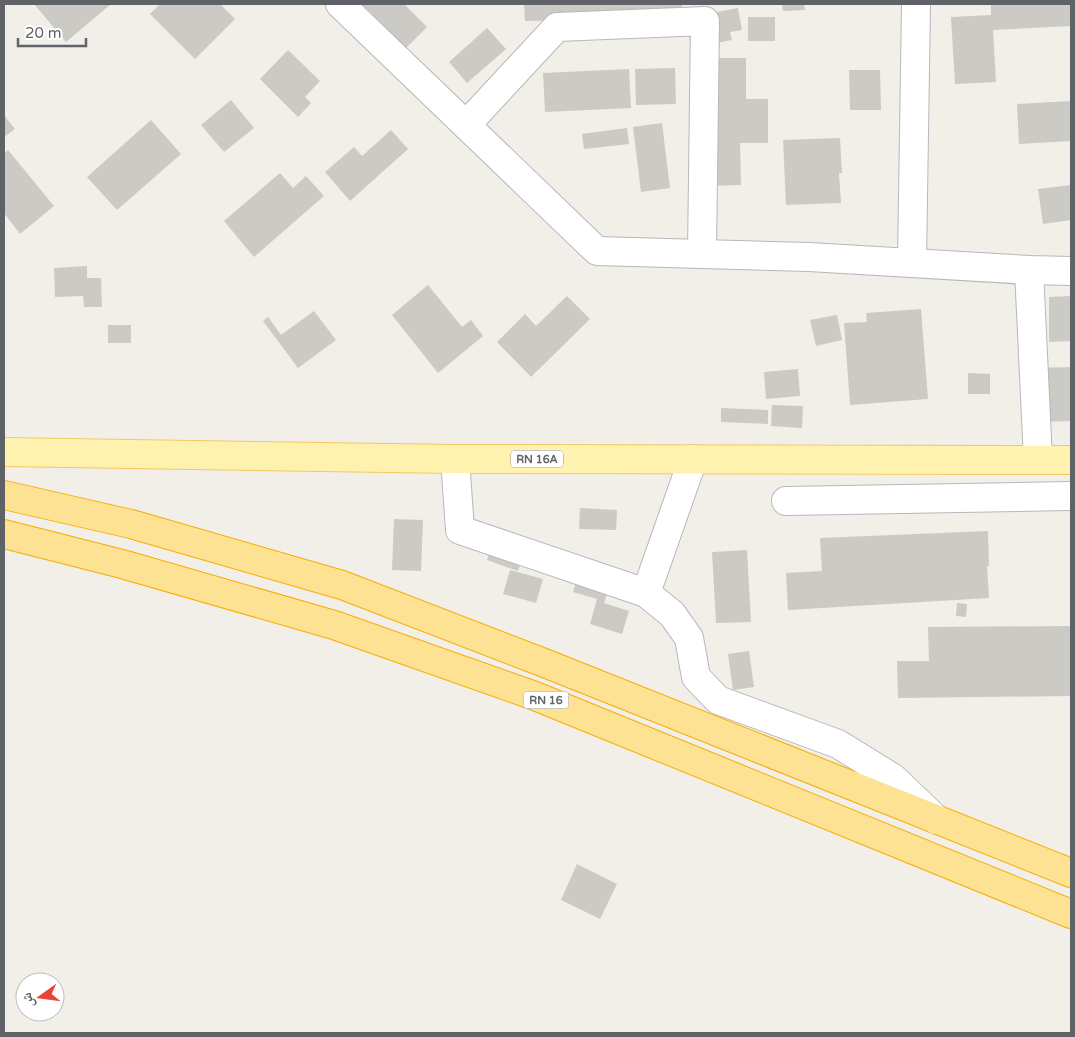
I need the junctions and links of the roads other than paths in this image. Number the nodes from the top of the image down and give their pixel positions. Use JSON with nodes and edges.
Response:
{"nodes":[{"id":1,"x":340,"y":4,"type":"edge"},
{"id":2,"x":916,"y":4,"type":"edge"},
{"id":3,"x":466,"y":125,"type":"junction"},
{"id":4,"x":702,"y":254,"type":"junction"},
{"id":5,"x":912,"y":263,"type":"junction"},
{"id":6,"x":1029,"y":270,"type":"junction"},
{"id":7,"x":1071,"y":270,"type":"edge"},
{"id":8,"x":4,"y":452,"type":"edge"},
{"id":9,"x":455,"y":459,"type":"junction"},
{"id":10,"x":693,"y":459,"type":"junction"},
{"id":11,"x":1038,"y":460,"type":"junction"},
{"id":12,"x":1071,"y":460,"type":"edge"},
{"id":13,"x":4,"y":494,"type":"edge"},
{"id":14,"x":1071,"y":496,"type":"edge"},
{"id":15,"x":786,"y":500,"type":"dead end"},
{"id":16,"x":4,"y":534,"type":"edge"},
{"id":17,"x":646,"y":593,"type":"junction"},
{"id":18,"x":937,"y":820,"type":"junction"},
{"id":19,"x":1071,"y":873,"type":"edge"},
{"id":20,"x":1071,"y":914,"type":"edge"}],
"edges":[{"from":1,"to":3,"type":"street"},
{"from":2,"to":5,"type":"street"},
{"from":3,"to":4,"type":"street"},
{"from":3,"to":4,"type":"street"},
{"from":4,"to":5,"type":"street"},
{"from":5,"to":6,"type":"street"},
{"from":6,"to":7,"type":"street"},
{"from":6,"to":11,"type":"street"},
{"from":8,"to":9,"type":"main road","number":"RN 16A"},
{"from":9,"to":10,"type":"main road","number":"RN 16A"},
{"from":9,"to":17,"type":"street"},
{"from":10,"to":11,"type":"main road","number":"RN 16A"},
{"from":10,"to":17,"type":"street"},
{"from":11,"to":12,"type":"main road","number":"RN 16A"},
{"from":13,"to":18,"type":"highway","number":"RN 16"},
{"from":14,"to":15,"type":"street"},
{"from":16,"to":20,"type":"highway","number":"RN 16"},
{"from":17,"to":18,"type":"street"},
{"from":18,"to":19,"type":"highway","number":"RN 16"}]}
